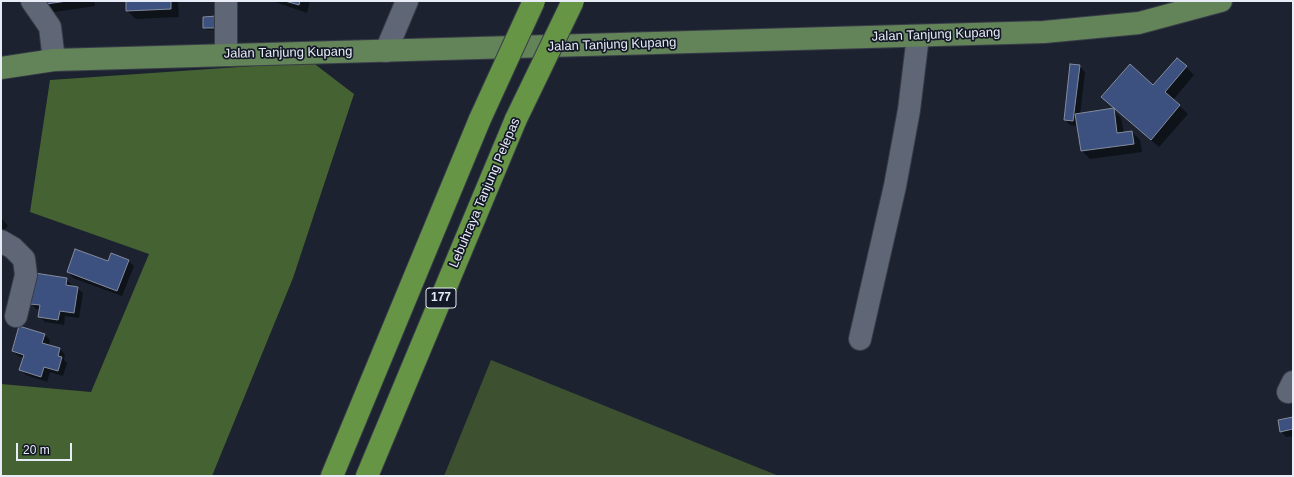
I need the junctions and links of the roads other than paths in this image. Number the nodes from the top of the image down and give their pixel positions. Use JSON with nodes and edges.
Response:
{"nodes":[{"id":1,"x":32,"y":1,"type":"edge"},
{"id":2,"x":226,"y":1,"type":"edge"},
{"id":3,"x":407,"y":1,"type":"edge"},
{"id":4,"x":534,"y":1,"type":"edge"},
{"id":5,"x":573,"y":1,"type":"edge"},
{"id":6,"x":1220,"y":1,"type":"edge"},
{"id":7,"x":918,"y":36,"type":"junction"},
{"id":8,"x":386,"y":51,"type":"junction"},
{"id":9,"x":226,"y":54,"type":"junction"},
{"id":10,"x":54,"y":60,"type":"junction"},
{"id":11,"x":1,"y":68,"type":"edge"},
{"id":12,"x":1,"y":241,"type":"edge"},
{"id":13,"x":16,"y":316,"type":"dead end"},
{"id":14,"x":860,"y":339,"type":"dead end"},
{"id":15,"x":332,"y":476,"type":"edge"},
{"id":16,"x":367,"y":476,"type":"edge"}],
"edges":[{"from":1,"to":10,"type":"street"},
{"from":2,"to":9,"type":"street"},
{"from":3,"to":8,"type":"street"},
{"from":4,"to":15,"type":"highway","number":"177","bridge":true},
{"from":5,"to":16,"type":"highway","name":"Lebuhraya Tanjung Pelepas","number":"177","bridge":true},
{"from":6,"to":7,"type":"main road","name":"Jalan Tanjung Kupang"},
{"from":7,"to":8,"type":"main road","name":"Jalan Tanjung Kupang"},
{"from":7,"to":14,"type":"street"},
{"from":8,"to":9,"type":"main road","name":"Jalan Tanjung Kupang"},
{"from":9,"to":10,"type":"main road","name":"Jalan Tanjung Kupang"},
{"from":10,"to":11,"type":"main road","name":"Jalan Tanjung Kupang"},
{"from":12,"to":13,"type":"street"}]}
